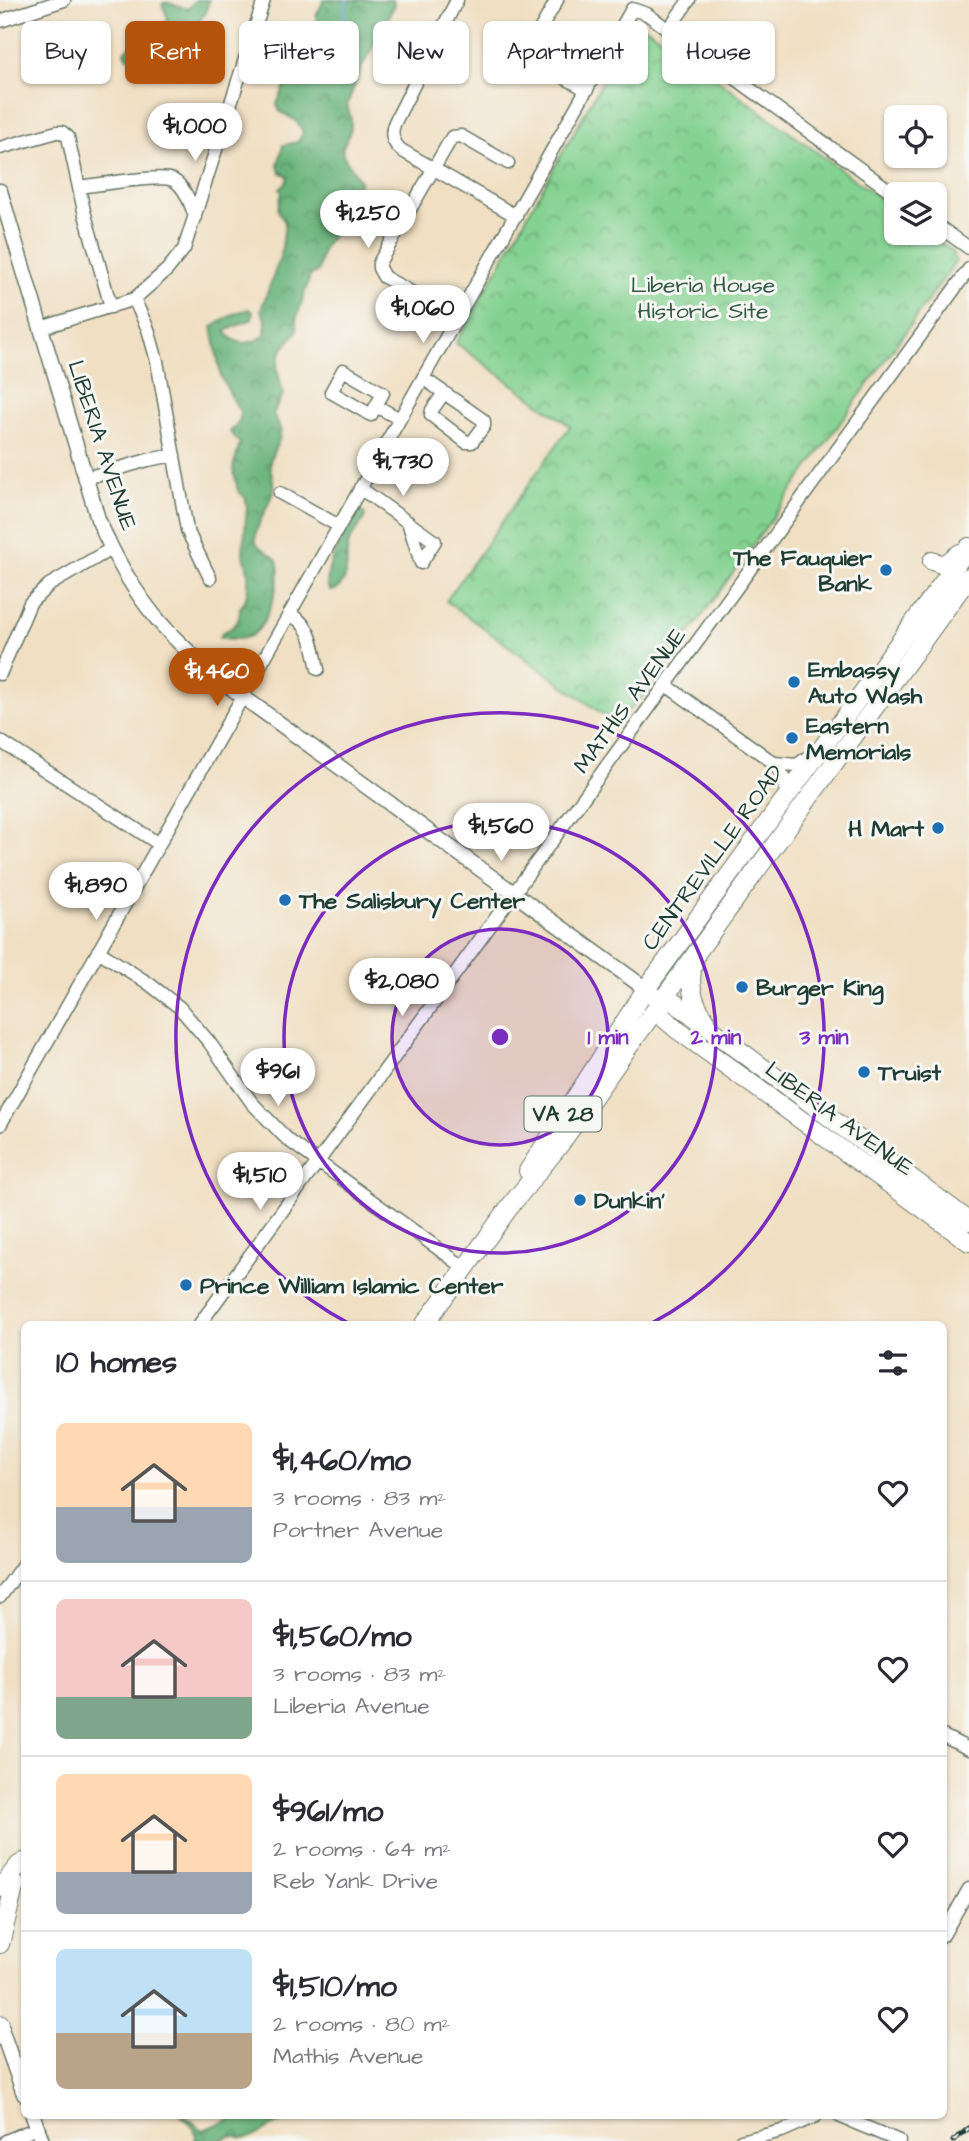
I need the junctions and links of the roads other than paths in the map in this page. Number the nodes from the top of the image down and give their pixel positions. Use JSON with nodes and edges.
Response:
{"nodes":[{"id":1,"x":64,"y":0,"type":"edge"},
{"id":2,"x":264,"y":0,"type":"edge"},
{"id":3,"x":457,"y":0,"type":"edge"},
{"id":4,"x":557,"y":0,"type":"edge"},
{"id":5,"x":689,"y":0,"type":"edge"},
{"id":6,"x":0,"y":21,"type":"edge"},
{"id":7,"x":545,"y":21,"type":"edge"},
{"id":8,"x":674,"y":21,"type":"edge"},
{"id":9,"x":662,"y":25,"type":"edge"},
{"id":10,"x":576,"y":84,"type":"edge"},
{"id":11,"x":743,"y":84,"type":"edge"},
{"id":12,"x":587,"y":90,"type":"junction"},
{"id":13,"x":0,"y":148,"type":"edge"},
{"id":14,"x":508,"y":163,"type":"dead end"},
{"id":15,"x":434,"y":169,"type":"junction"},
{"id":16,"x":884,"y":186,"type":"edge"},
{"id":17,"x":79,"y":187,"type":"junction"},
{"id":18,"x":0,"y":191,"type":"edge"},
{"id":19,"x":516,"y":215,"type":"junction"},
{"id":20,"x":195,"y":217,"type":"junction"},
{"id":21,"x":947,"y":232,"type":"edge"},
{"id":22,"x":969,"y":248,"type":"edge"},
{"id":23,"x":969,"y":269,"type":"edge"},
{"id":24,"x":134,"y":299,"type":"junction"},
{"id":25,"x":433,"y":304,"type":"dead end"},
{"id":26,"x":111,"y":307,"type":"junction"},
{"id":27,"x":41,"y":328,"type":"junction"},
{"id":28,"x":423,"y":378,"type":"junction"},
{"id":29,"x":444,"y":393,"type":"dead end"},
{"id":30,"x":376,"y":406,"type":"dead end"},
{"id":31,"x":400,"y":419,"type":"junction"},
{"id":32,"x":174,"y":455,"type":"junction"},
{"id":33,"x":86,"y":478,"type":"junction"},
{"id":34,"x":360,"y":488,"type":"junction"},
{"id":35,"x":280,"y":493,"type":"dead end"},
{"id":36,"x":408,"y":522,"type":"dead end"},
{"id":37,"x":339,"y":526,"type":"junction"},
{"id":38,"x":969,"y":547,"type":"edge"},
{"id":39,"x":111,"y":549,"type":"junction"},
{"id":40,"x":932,"y":561,"type":"dead end"},
{"id":41,"x":969,"y":577,"type":"edge"},
{"id":42,"x":210,"y":578,"type":"dead end"},
{"id":43,"x":956,"y":593,"type":"edge"},
{"id":44,"x":289,"y":614,"type":"junction"},
{"id":45,"x":318,"y":669,"type":"dead end"},
{"id":46,"x":0,"y":674,"type":"edge"},
{"id":47,"x":666,"y":685,"type":"junction"},
{"id":48,"x":243,"y":697,"type":"junction"},
{"id":49,"x":0,"y":741,"type":"edge"},
{"id":50,"x":824,"y":744,"type":"junction"},
{"id":51,"x":774,"y":763,"type":"junction"},
{"id":52,"x":786,"y":798,"type":"junction"},
{"id":53,"x":159,"y":844,"type":"junction"},
{"id":54,"x":514,"y":893,"type":"junction"},
{"id":55,"x":98,"y":951,"type":"junction"},
{"id":56,"x":697,"y":953,"type":"junction"},
{"id":57,"x":646,"y":989,"type":"junction"},
{"id":58,"x":660,"y":1002,"type":"junction"},
{"id":59,"x":679,"y":1031,"type":"junction"},
{"id":60,"x":717,"y":1033,"type":"junction"},
{"id":61,"x":629,"y":1046,"type":"junction"},
{"id":62,"x":0,"y":1125,"type":"edge"},
{"id":63,"x":317,"y":1162,"type":"junction"},
{"id":64,"x":511,"y":1205,"type":"junction"},
{"id":65,"x":969,"y":1221,"type":"edge"},
{"id":66,"x":969,"y":1242,"type":"edge"},
{"id":67,"x":465,"y":1268,"type":"junction"},
{"id":68,"x":202,"y":1321,"type":"edge"},
{"id":69,"x":427,"y":1321,"type":"edge"},
{"id":70,"x":21,"y":1567,"type":"edge"},
{"id":71,"x":0,"y":1597,"type":"edge"},
{"id":72,"x":947,"y":1737,"type":"edge"},
{"id":73,"x":969,"y":1749,"type":"edge"},
{"id":74,"x":21,"y":1864,"type":"edge"},
{"id":75,"x":13,"y":1882,"type":"edge"},
{"id":76,"x":969,"y":1889,"type":"edge"},
{"id":77,"x":0,"y":1905,"type":"edge"},
{"id":78,"x":947,"y":1928,"type":"edge"},
{"id":79,"x":0,"y":1944,"type":"edge"},
{"id":80,"x":0,"y":2026,"type":"edge"},
{"id":81,"x":21,"y":2086,"type":"edge"},
{"id":82,"x":810,"y":2119,"type":"edge"},
{"id":83,"x":846,"y":2119,"type":"edge"},
{"id":84,"x":37,"y":2128,"type":"edge"},
{"id":85,"x":6,"y":2141,"type":"edge"},
{"id":86,"x":741,"y":2141,"type":"edge"},
{"id":87,"x":899,"y":2141,"type":"edge"}],
"edges":[{"from":1,"to":6,"type":"street"},
{"from":2,"to":20,"type":"street"},
{"from":3,"to":15,"type":"street"},
{"from":4,"to":7,"type":"street"},
{"from":5,"to":8,"type":"street"},
{"from":9,"to":12,"type":"street"},
{"from":10,"to":12,"type":"street"},
{"from":11,"to":16,"type":"street"},
{"from":12,"to":19,"type":"street"},
{"from":13,"to":17,"type":"street"},
{"from":14,"to":15,"type":"street"},
{"from":15,"to":19,"type":"street"},
{"from":15,"to":25,"type":"street"},
{"from":17,"to":20,"type":"street"},
{"from":17,"to":26,"type":"street"},
{"from":18,"to":27,"type":"main road","name":"LIBERIA AVENUE"},
{"from":19,"to":28,"type":"street"},
{"from":20,"to":24,"type":"street"},
{"from":21,"to":22,"type":"street"},
{"from":23,"to":47,"type":"street","name":"MATHIS AVENUE"},
{"from":24,"to":26,"type":"street"},
{"from":24,"to":32,"type":"street"},
{"from":26,"to":27,"type":"street"},
{"from":27,"to":33,"type":"main road","name":"LIBERIA AVENUE"},
{"from":28,"to":29,"type":"street"},
{"from":28,"to":31,"type":"street"},
{"from":30,"to":31,"type":"street"},
{"from":31,"to":34,"type":"street"},
{"from":32,"to":33,"type":"street"},
{"from":32,"to":42,"type":"street"},
{"from":33,"to":39,"type":"main road","name":"LIBERIA AVENUE"},
{"from":34,"to":36,"type":"street"},
{"from":34,"to":37,"type":"street"},
{"from":35,"to":37,"type":"street"},
{"from":37,"to":44,"type":"street"},
{"from":38,"to":40,"type":"highway"},
{"from":38,"to":43,"type":"highway","name":"CENTREVILLE ROAD","number":"VA 28"},
{"from":39,"to":46,"type":"street"},
{"from":39,"to":48,"type":"main road","name":"LIBERIA AVENUE"},
{"from":41,"to":43,"type":"highway","name":"CENTREVILLE ROAD","number":"VA 28"},
{"from":43,"to":50,"type":"highway","name":"CENTREVILLE ROAD","number":"VA 28"},
{"from":43,"to":56,"type":"highway","name":"CENTREVILLE ROAD","number":"VA 28"},
{"from":44,"to":45,"type":"street"},
{"from":44,"to":48,"type":"street"},
{"from":47,"to":51,"type":"street"},
{"from":47,"to":54,"type":"street","name":"MATHIS AVENUE"},
{"from":48,"to":53,"type":"street"},
{"from":48,"to":54,"type":"main road","name":"LIBERIA AVENUE"},
{"from":49,"to":53,"type":"street"},
{"from":50,"to":51,"type":"street"},
{"from":50,"to":52,"type":"highway","name":"CENTREVILLE ROAD","number":"VA 28"},
{"from":51,"to":52,"type":"street"},
{"from":52,"to":57,"type":"highway","name":"CENTREVILLE ROAD","number":"VA 28"},
{"from":53,"to":55,"type":"street"},
{"from":54,"to":57,"type":"main road","name":"LIBERIA AVENUE"},
{"from":54,"to":63,"type":"street","name":"MATHIS AVENUE"},
{"from":55,"to":62,"type":"street"},
{"from":55,"to":63,"type":"street"},
{"from":56,"to":58,"type":"highway","name":"CENTREVILLE ROAD","number":"VA 28"},
{"from":56,"to":60,"type":"highway"},
{"from":57,"to":58,"type":"highway","name":"LIBERIA AVENUE"},
{"from":57,"to":64,"type":"highway","name":"CENTREVILLE ROAD","number":"VA 28"},
{"from":58,"to":59,"type":"highway","name":"LIBERIA AVENUE"},
{"from":58,"to":60,"type":"highway","name":"LIBERIA AVENUE"},
{"from":58,"to":61,"type":"highway","name":"CENTREVILLE ROAD","number":"VA 28"},
{"from":59,"to":61,"type":"highway"},
{"from":59,"to":66,"type":"highway","name":"LIBERIA AVENUE"},
{"from":60,"to":65,"type":"highway","name":"LIBERIA AVENUE"},
{"from":61,"to":64,"type":"highway","name":"CENTREVILLE ROAD","number":"VA 28"},
{"from":63,"to":67,"type":"street"},
{"from":63,"to":68,"type":"street","name":"MATHIS AVENUE"},
{"from":64,"to":67,"type":"highway","name":"CENTREVILLE ROAD","number":"VA 28"},
{"from":67,"to":69,"type":"highway","name":"CENTREVILLE ROAD","number":"VA 28"},
{"from":70,"to":71,"type":"street"},
{"from":72,"to":73,"type":"street"},
{"from":74,"to":75,"type":"highway"},
{"from":75,"to":77,"type":"highway"},
{"from":75,"to":79,"type":"highway"},
{"from":76,"to":78,"type":"street"},
{"from":80,"to":81,"type":"main road"},
{"from":82,"to":86,"type":"street"},
{"from":83,"to":87,"type":"street"},
{"from":84,"to":85,"type":"street"}]}
